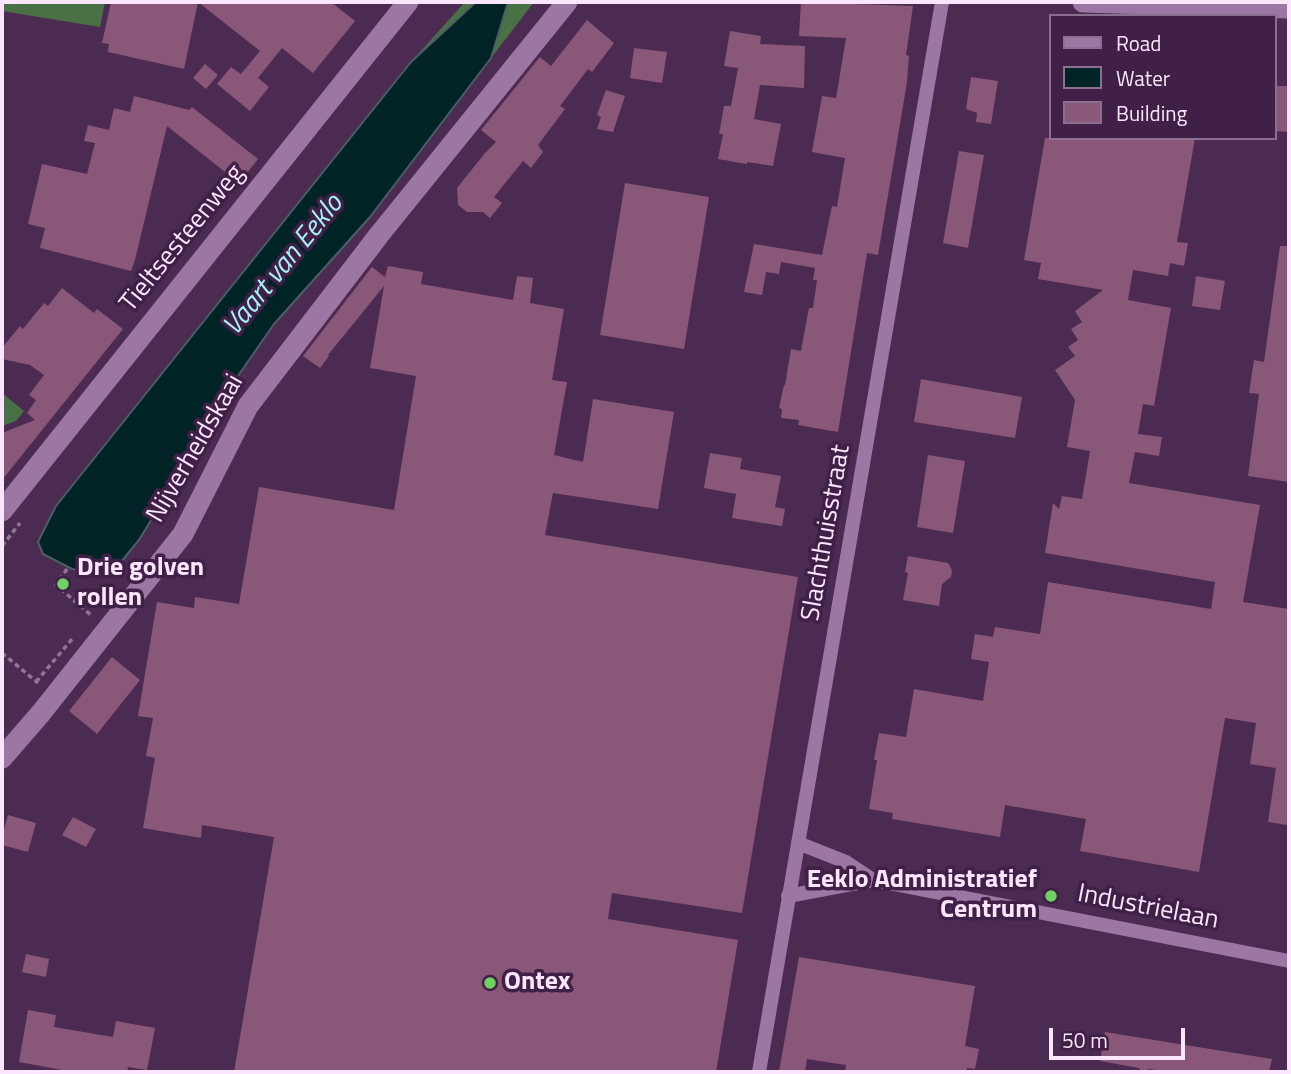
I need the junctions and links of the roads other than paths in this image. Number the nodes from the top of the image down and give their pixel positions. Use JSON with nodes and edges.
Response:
{"nodes":[{"id":1,"x":408,"y":2,"type":"edge"},
{"id":2,"x":567,"y":2,"type":"edge"},
{"id":3,"x":942,"y":2,"type":"edge"},
{"id":4,"x":1083,"y":2,"type":"edge"},
{"id":5,"x":1289,"y":8,"type":"edge"},
{"id":6,"x":2,"y":511,"type":"edge"},
{"id":7,"x":2,"y":758,"type":"edge"},
{"id":8,"x":798,"y":843,"type":"junction"},
{"id":9,"x":873,"y":880,"type":"junction"},
{"id":10,"x":788,"y":896,"type":"junction"},
{"id":11,"x":1289,"y":961,"type":"edge"},
{"id":12,"x":759,"y":1072,"type":"edge"}],
"edges":[{"from":1,"to":6,"type":"street","name":"Tieltsesteenweg"},
{"from":2,"to":7,"type":"street","name":"Nijverheidskaai"},
{"from":3,"to":8,"type":"street","name":"Slachthuisstraat"},
{"from":4,"to":5,"type":"street"},
{"from":8,"to":9,"type":"street","name":"Industrielaan"},
{"from":8,"to":10,"type":"street","name":"Slachthuisstraat"},
{"from":9,"to":10,"type":"street","name":"Industrielaan"},
{"from":9,"to":11,"type":"street","name":"Industrielaan"},
{"from":10,"to":12,"type":"street","name":"Slachthuisstraat"}]}
